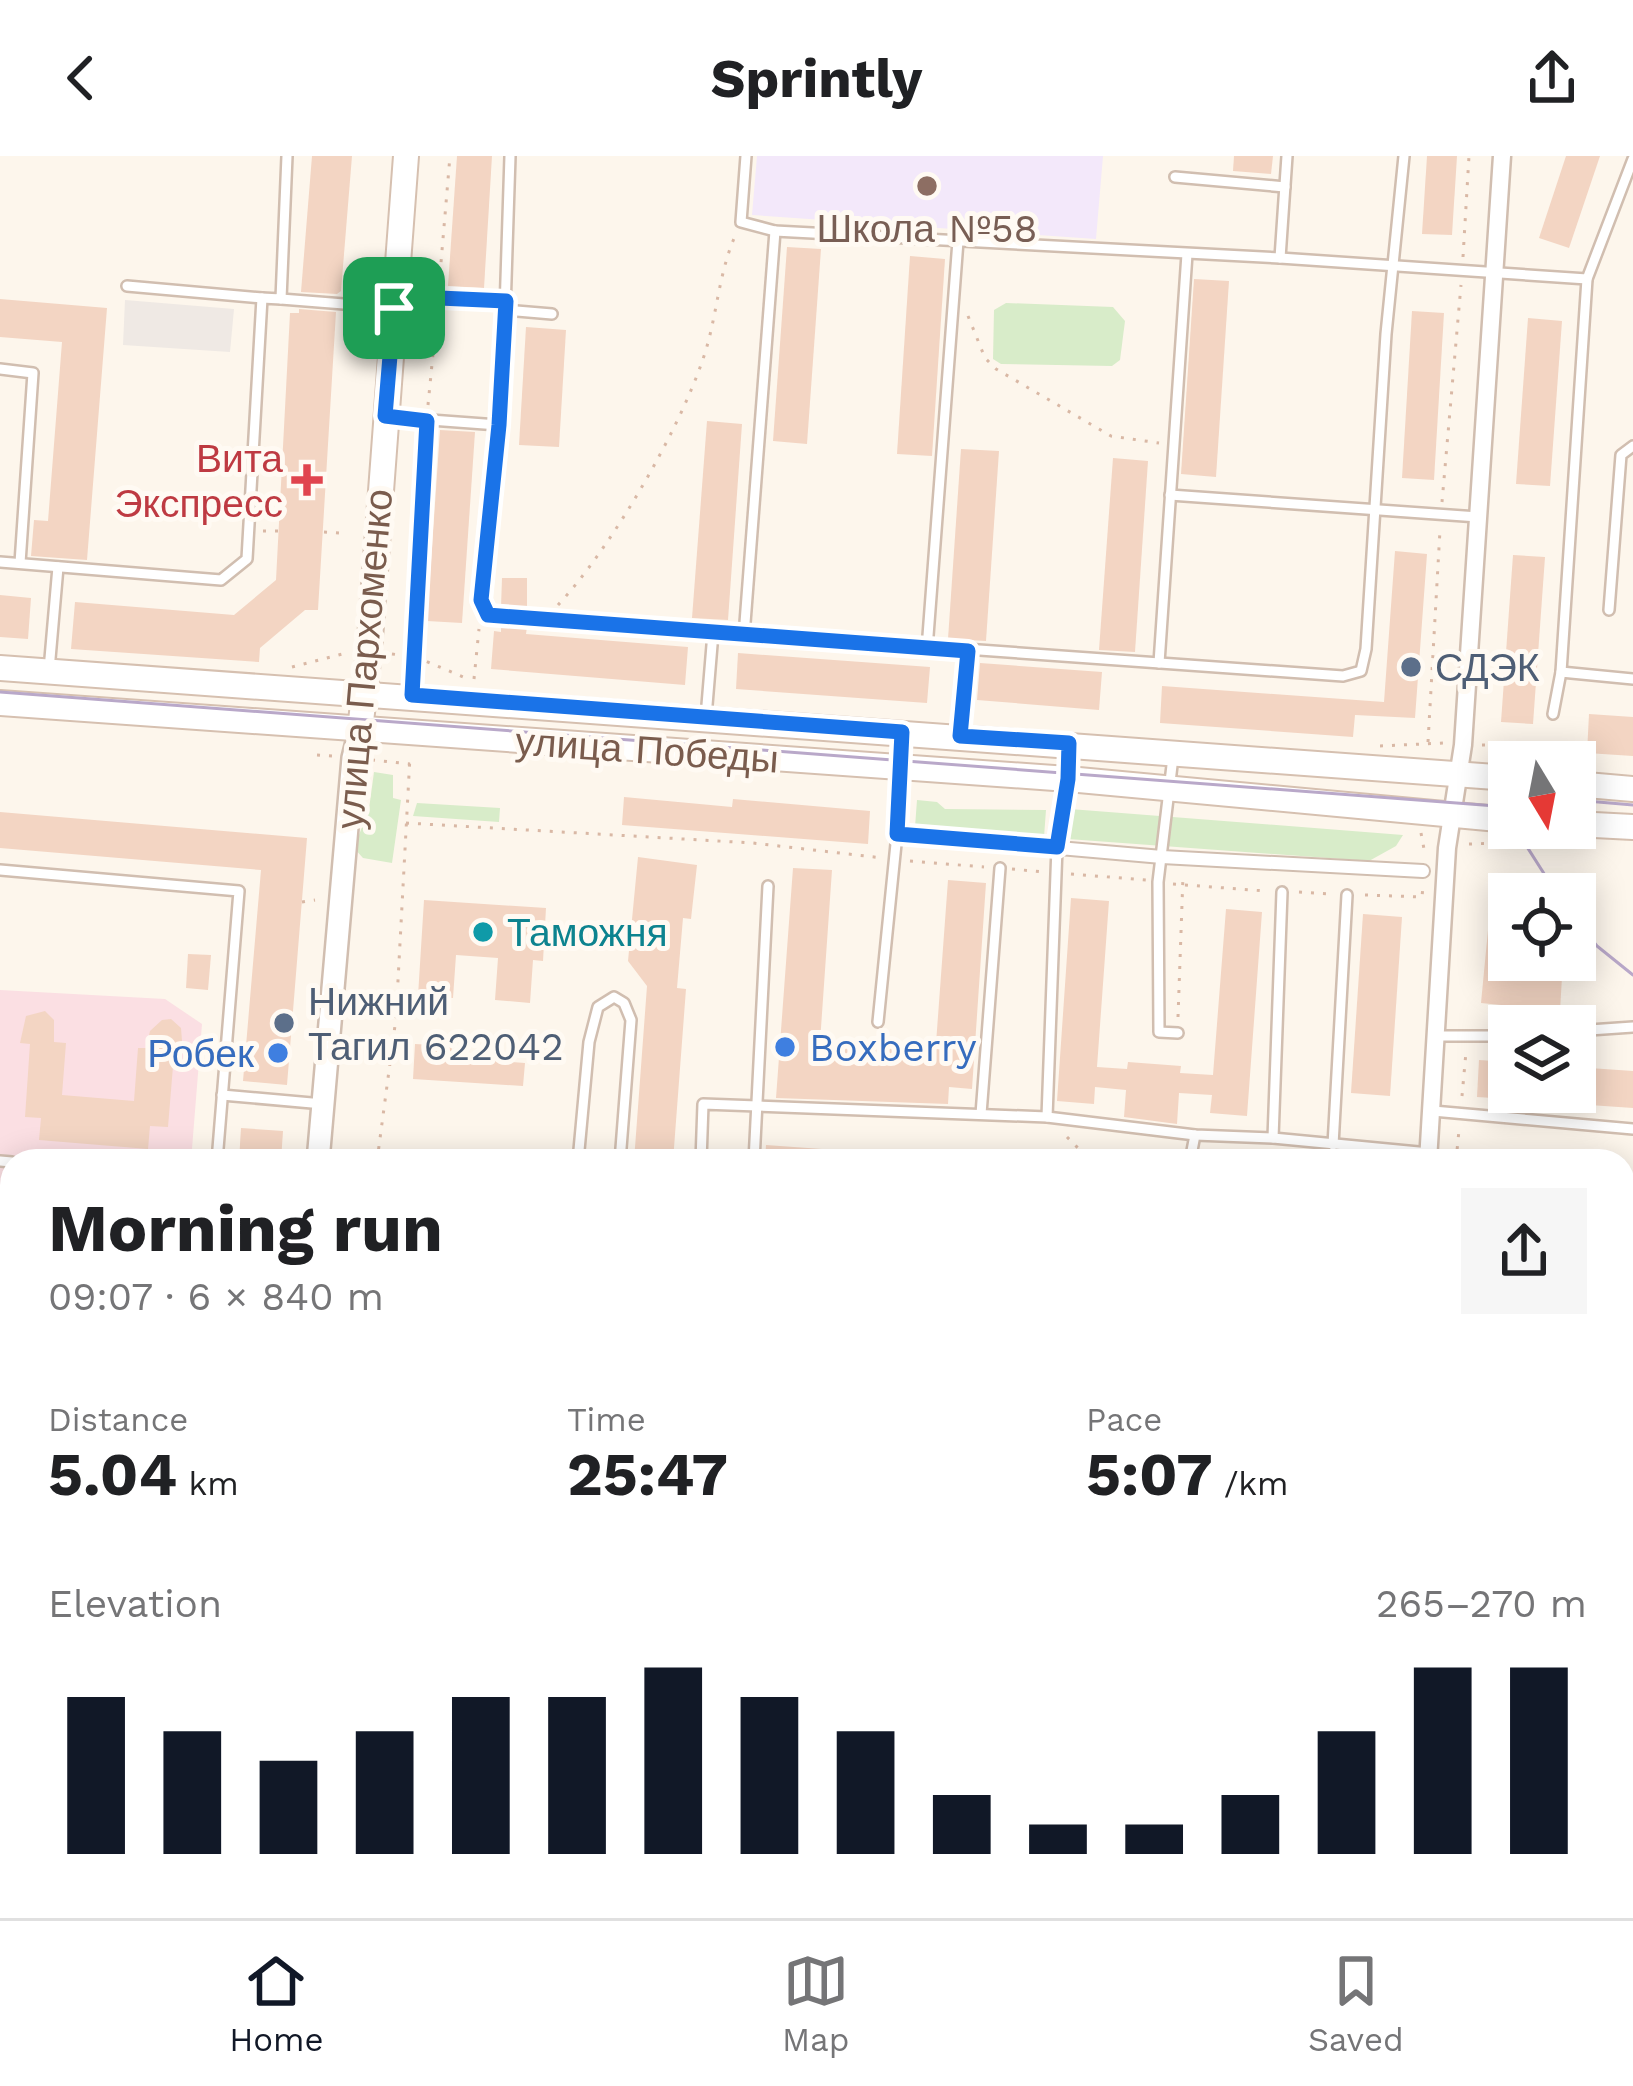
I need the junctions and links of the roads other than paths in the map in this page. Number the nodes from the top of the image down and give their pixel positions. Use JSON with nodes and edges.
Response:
{"nodes":[{"id":1,"x":287,"y":156,"type":"edge"},
{"id":2,"x":406,"y":156,"type":"edge"},
{"id":3,"x":511,"y":156,"type":"edge"},
{"id":4,"x":746,"y":156,"type":"edge"},
{"id":5,"x":1287,"y":156,"type":"edge"},
{"id":6,"x":1404,"y":156,"type":"edge"},
{"id":7,"x":1502,"y":156,"type":"edge"},
{"id":8,"x":1633,"y":159,"type":"edge"},
{"id":9,"x":1175,"y":177,"type":"dead end"},
{"id":10,"x":1285,"y":187,"type":"junction"},
{"id":11,"x":775,"y":231,"type":"junction"},
{"id":12,"x":958,"y":241,"type":"junction"},
{"id":13,"x":1187,"y":254,"type":"junction"},
{"id":14,"x":1280,"y":258,"type":"junction"},
{"id":15,"x":1394,"y":267,"type":"junction"},
{"id":16,"x":1494,"y":272,"type":"junction"},
{"id":17,"x":1587,"y":279,"type":"junction"},
{"id":18,"x":127,"y":286,"type":"dead end"},
{"id":19,"x":262,"y":298,"type":"junction"},
{"id":20,"x":281,"y":299,"type":"junction"},
{"id":21,"x":394,"y":302,"type":"junction"},
{"id":22,"x":506,"y":306,"type":"junction"},
{"id":23,"x":552,"y":314,"type":"dead end"},
{"id":24,"x":0,"y":369,"type":"edge"},
{"id":25,"x":385,"y":416,"type":"junction"},
{"id":26,"x":499,"y":425,"type":"junction"},
{"id":27,"x":1633,"y":446,"type":"edge"},
{"id":28,"x":1170,"y":495,"type":"junction"},
{"id":29,"x":1375,"y":508,"type":"junction"},
{"id":30,"x":1478,"y":517,"type":"junction"},
{"id":31,"x":0,"y":562,"type":"edge"},
{"id":32,"x":20,"y":563,"type":"junction"},
{"id":33,"x":58,"y":567,"type":"junction"},
{"id":34,"x":1609,"y":610,"type":"dead end"},
{"id":35,"x":713,"y":633,"type":"junction"},
{"id":36,"x":744,"y":636,"type":"junction"},
{"id":37,"x":927,"y":649,"type":"junction"},
{"id":38,"x":968,"y":651,"type":"junction"},
{"id":39,"x":1159,"y":663,"type":"junction"},
{"id":40,"x":0,"y":668,"type":"edge"},
{"id":41,"x":49,"y":671,"type":"junction"},
{"id":42,"x":1561,"y":673,"type":"junction"},
{"id":43,"x":1633,"y":679,"type":"edge"},
{"id":44,"x":365,"y":693,"type":"junction"},
{"id":45,"x":0,"y":704,"type":"edge"},
{"id":46,"x":1553,"y":714,"type":"dead end"},
{"id":47,"x":706,"y":717,"type":"junction"},
{"id":48,"x":360,"y":730,"type":"junction"},
{"id":49,"x":902,"y":732,"type":"junction"},
{"id":50,"x":960,"y":736,"type":"junction"},
{"id":51,"x":1069,"y":743,"type":"junction"},
{"id":52,"x":1174,"y":751,"type":"junction"},
{"id":53,"x":899,"y":768,"type":"junction"},
{"id":54,"x":1456,"y":775,"type":"junction"},
{"id":55,"x":1488,"y":777,"type":"edge"},
{"id":56,"x":1068,"y":779,"type":"junction"},
{"id":57,"x":1596,"y":786,"type":"edge"},
{"id":58,"x":1171,"y":788,"type":"junction"},
{"id":59,"x":1633,"y":790,"type":"edge"},
{"id":60,"x":1451,"y":815,"type":"junction"},
{"id":61,"x":1488,"y":818,"type":"edge"},
{"id":62,"x":1633,"y":827,"type":"edge"},
{"id":63,"x":1596,"y":831,"type":"edge"},
{"id":64,"x":897,"y":834,"type":"junction"},
{"id":65,"x":1057,"y":847,"type":"junction"},
{"id":66,"x":1162,"y":857,"type":"junction"},
{"id":67,"x":1000,"y":868,"type":"dead end"},
{"id":68,"x":0,"y":870,"type":"edge"},
{"id":69,"x":1424,"y":871,"type":"road end"},
{"id":70,"x":768,"y":886,"type":"dead end"},
{"id":71,"x":1282,"y":892,"type":"dead end"},
{"id":72,"x":1347,"y":895,"type":"road end"},
{"id":73,"x":878,"y":1022,"type":"dead end"},
{"id":74,"x":1633,"y":1027,"type":"edge"},
{"id":75,"x":1596,"y":1030,"type":"edge"},
{"id":76,"x":1178,"y":1033,"type":"road end"},
{"id":77,"x":1439,"y":1036,"type":"junction"},
{"id":78,"x":1488,"y":1036,"type":"edge"},
{"id":79,"x":222,"y":1095,"type":"junction"},
{"id":80,"x":323,"y":1104,"type":"junction"},
{"id":81,"x":758,"y":1105,"type":"junction"},
{"id":82,"x":1433,"y":1111,"type":"junction"},
{"id":83,"x":981,"y":1114,"type":"junction"},
{"id":84,"x":1047,"y":1117,"type":"junction"},
{"id":85,"x":1633,"y":1129,"type":"edge"},
{"id":86,"x":1195,"y":1135,"type":"junction"},
{"id":87,"x":1273,"y":1138,"type":"junction"},
{"id":88,"x":1333,"y":1144,"type":"junction"},
{"id":89,"x":218,"y":1149,"type":"edge"},
{"id":90,"x":319,"y":1149,"type":"edge"},
{"id":91,"x":579,"y":1149,"type":"edge"},
{"id":92,"x":621,"y":1149,"type":"edge"},
{"id":93,"x":702,"y":1149,"type":"edge"},
{"id":94,"x":755,"y":1149,"type":"edge"},
{"id":95,"x":1192,"y":1149,"type":"edge"},
{"id":96,"x":1370,"y":1149,"type":"edge"},
{"id":97,"x":1430,"y":1149,"type":"edge"}],
"edges":[{"from":1,"to":20,"type":"lane"},
{"from":2,"to":21,"type":"main road","name":"улица Пархоменко"},
{"from":3,"to":22,"type":"lane"},
{"from":4,"to":11,"type":"lane"},
{"from":5,"to":10,"type":"lane"},
{"from":6,"to":15,"type":"lane"},
{"from":7,"to":16,"type":"street"},
{"from":8,"to":17,"type":"lane"},
{"from":9,"to":10,"type":"lane"},
{"from":10,"to":14,"type":"lane"},
{"from":11,"to":12,"type":"lane"},
{"from":11,"to":36,"type":"lane"},
{"from":12,"to":13,"type":"lane"},
{"from":12,"to":37,"type":"lane"},
{"from":13,"to":14,"type":"lane"},
{"from":13,"to":28,"type":"lane"},
{"from":14,"to":15,"type":"lane"},
{"from":15,"to":16,"type":"lane"},
{"from":15,"to":29,"type":"lane"},
{"from":16,"to":17,"type":"lane"},
{"from":16,"to":30,"type":"street"},
{"from":17,"to":42,"type":"lane"},
{"from":18,"to":19,"type":"lane"},
{"from":19,"to":20,"type":"lane"},
{"from":19,"to":33,"type":"lane"},
{"from":20,"to":21,"type":"lane"},
{"from":21,"to":22,"type":"lane"},
{"from":21,"to":25,"type":"main road","name":"улица Пархоменко"},
{"from":22,"to":23,"type":"lane"},
{"from":22,"to":26,"type":"lane"},
{"from":24,"to":32,"type":"lane"},
{"from":25,"to":26,"type":"lane"},
{"from":25,"to":44,"type":"main road","name":"улица Пархоменко"},
{"from":26,"to":35,"type":"lane"},
{"from":27,"to":34,"type":"lane"},
{"from":28,"to":29,"type":"lane"},
{"from":28,"to":39,"type":"lane"},
{"from":29,"to":30,"type":"lane"},
{"from":29,"to":39,"type":"lane"},
{"from":30,"to":54,"type":"street"},
{"from":31,"to":32,"type":"lane"},
{"from":32,"to":33,"type":"lane"},
{"from":33,"to":41,"type":"lane"},
{"from":35,"to":36,"type":"lane"},
{"from":35,"to":47,"type":"lane"},
{"from":36,"to":37,"type":"lane"},
{"from":37,"to":38,"type":"lane"},
{"from":38,"to":39,"type":"lane"},
{"from":38,"to":50,"type":"lane"},
{"from":40,"to":41,"type":"main road","name":"улица Победы"},
{"from":41,"to":44,"type":"main road","name":"улица Победы"},
{"from":42,"to":43,"type":"lane"},
{"from":42,"to":46,"type":"lane"},
{"from":44,"to":47,"type":"main road","name":"улица Победы"},
{"from":44,"to":48,"type":"main road","name":"улица Пархоменко"},
{"from":45,"to":48,"type":"main road","name":"улица Победы"},
{"from":47,"to":49,"type":"main road","name":"улица Победы"},
{"from":48,"to":53,"type":"main road","name":"улица Победы"},
{"from":48,"to":80,"type":"street","name":"улица Пархоменко"},
{"from":49,"to":50,"type":"main road","name":"улица Победы"},
{"from":49,"to":53,"type":"lane"},
{"from":50,"to":51,"type":"main road","name":"улица Победы"},
{"from":51,"to":52,"type":"main road","name":"улица Победы"},
{"from":51,"to":56,"type":"lane"},
{"from":52,"to":54,"type":"main road","name":"улица Победы"},
{"from":52,"to":58,"type":"lane"},
{"from":53,"to":56,"type":"main road","name":"улица Победы"},
{"from":53,"to":64,"type":"lane"},
{"from":54,"to":55,"type":"main road","name":"улица Победы"},
{"from":54,"to":60,"type":"street"},
{"from":56,"to":58,"type":"main road","name":"улица Победы"},
{"from":56,"to":65,"type":"lane"},
{"from":57,"to":59,"type":"main road"},
{"from":58,"to":60,"type":"main road","name":"улица Победы"},
{"from":58,"to":66,"type":"lane"},
{"from":60,"to":61,"type":"main road","name":"улица Победы"},
{"from":60,"to":77,"type":"street"},
{"from":62,"to":63,"type":"main road"},
{"from":64,"to":65,"type":"street"},
{"from":64,"to":73,"type":"lane"},
{"from":65,"to":66,"type":"street"},
{"from":65,"to":84,"type":"lane"},
{"from":66,"to":69,"type":"street"},
{"from":66,"to":76,"type":"lane"},
{"from":67,"to":83,"type":"lane"},
{"from":68,"to":79,"type":"lane"},
{"from":70,"to":81,"type":"lane"},
{"from":71,"to":87,"type":"lane"},
{"from":72,"to":88,"type":"lane"},
{"from":74,"to":75,"type":"lane"},
{"from":77,"to":78,"type":"lane"},
{"from":77,"to":82,"type":"street"},
{"from":79,"to":80,"type":"lane"},
{"from":79,"to":89,"type":"lane"},
{"from":80,"to":90,"type":"street","name":"улица Пархоменко"},
{"from":81,"to":83,"type":"lane"},
{"from":81,"to":93,"type":"lane"},
{"from":81,"to":94,"type":"lane"},
{"from":82,"to":85,"type":"lane"},
{"from":82,"to":97,"type":"street"},
{"from":83,"to":84,"type":"lane"},
{"from":84,"to":86,"type":"lane"},
{"from":86,"to":87,"type":"lane"},
{"from":86,"to":95,"type":"lane"},
{"from":87,"to":88,"type":"lane"},
{"from":88,"to":96,"type":"lane"},
{"from":91,"to":92,"type":"lane"}]}
